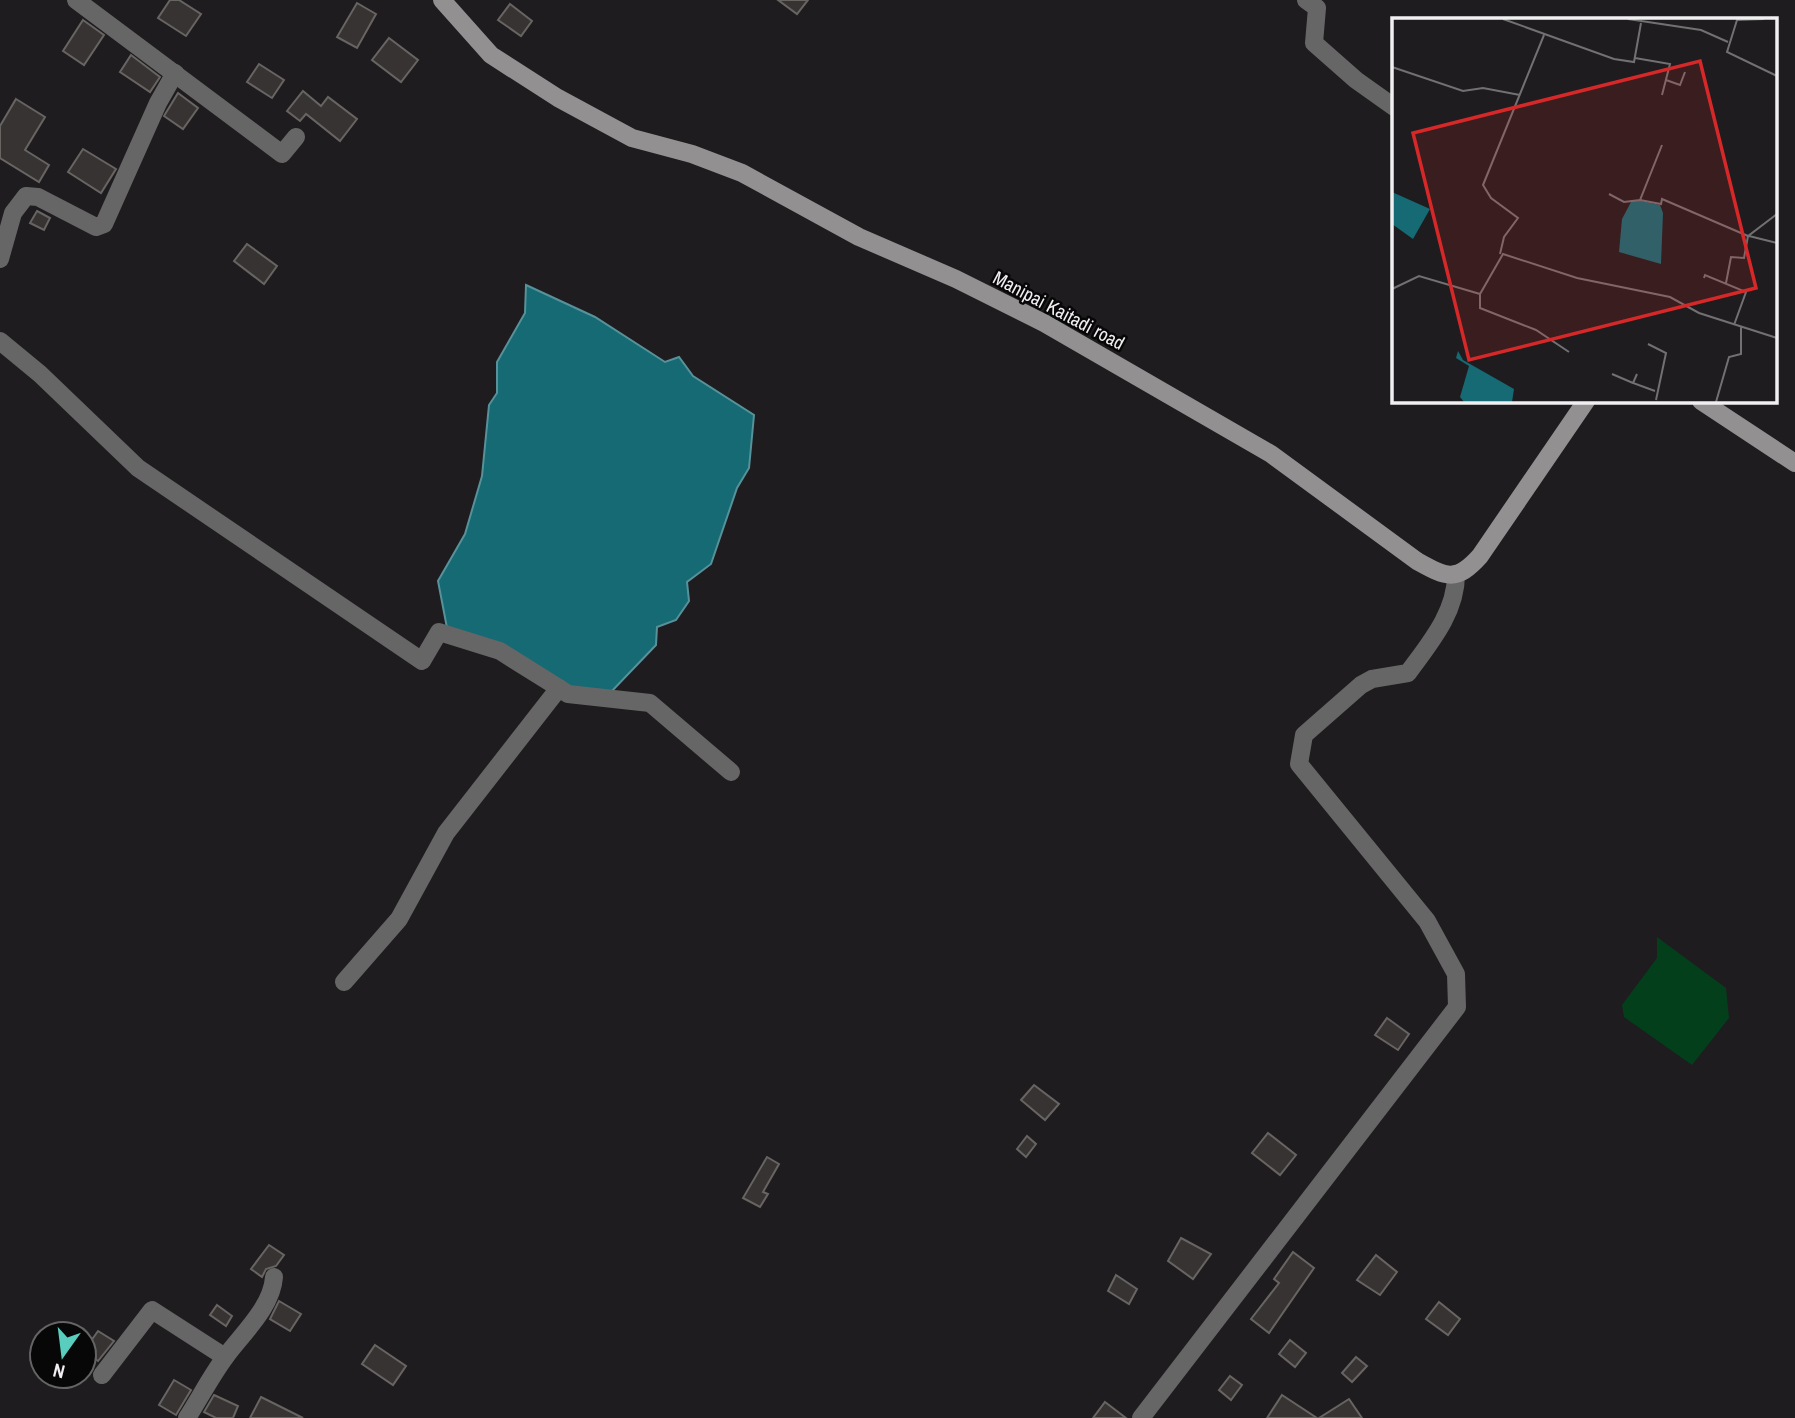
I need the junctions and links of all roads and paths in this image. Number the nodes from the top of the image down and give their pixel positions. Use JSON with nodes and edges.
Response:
{"nodes":[{"id":1,"x":76,"y":0,"type":"edge"},
{"id":2,"x":442,"y":0,"type":"edge"},
{"id":3,"x":1306,"y":0,"type":"edge"},
{"id":4,"x":175,"y":73,"type":"junction"},
{"id":5,"x":1392,"y":106,"type":"edge"},
{"id":6,"x":296,"y":137,"type":"dead end"},
{"id":7,"x":0,"y":259,"type":"edge"},
{"id":8,"x":0,"y":341,"type":"edge"},
{"id":9,"x":1585,"y":402,"type":"edge"},
{"id":10,"x":1704,"y":402,"type":"edge"},
{"id":11,"x":1795,"y":463,"type":"edge"},
{"id":12,"x":1456,"y":575,"type":"junction"},
{"id":13,"x":559,"y":688,"type":"junction"},
{"id":14,"x":731,"y":772,"type":"dead end"},
{"id":15,"x":344,"y":982,"type":"dead end"},
{"id":16,"x":274,"y":1277,"type":"dead end"},
{"id":17,"x":225,"y":1357,"type":"junction"},
{"id":18,"x":102,"y":1375,"type":"dead end"},
{"id":19,"x":187,"y":1418,"type":"edge"},
{"id":20,"x":1141,"y":1418,"type":"edge"}],
"edges":[{"from":1,"to":4,"type":"street"},
{"from":2,"to":12,"type":"main road","name":"Manipai Kaitadi road"},
{"from":3,"to":5,"type":"street"},
{"from":4,"to":6,"type":"street"},
{"from":4,"to":7,"type":"street"},
{"from":8,"to":13,"type":"street"},
{"from":9,"to":12,"type":"main road"},
{"from":10,"to":11,"type":"main road"},
{"from":12,"to":20,"type":"street"},
{"from":13,"to":14,"type":"street"},
{"from":13,"to":15,"type":"street"},
{"from":16,"to":17,"type":"street"},
{"from":17,"to":18,"type":"street"},
{"from":17,"to":19,"type":"street"}]}
